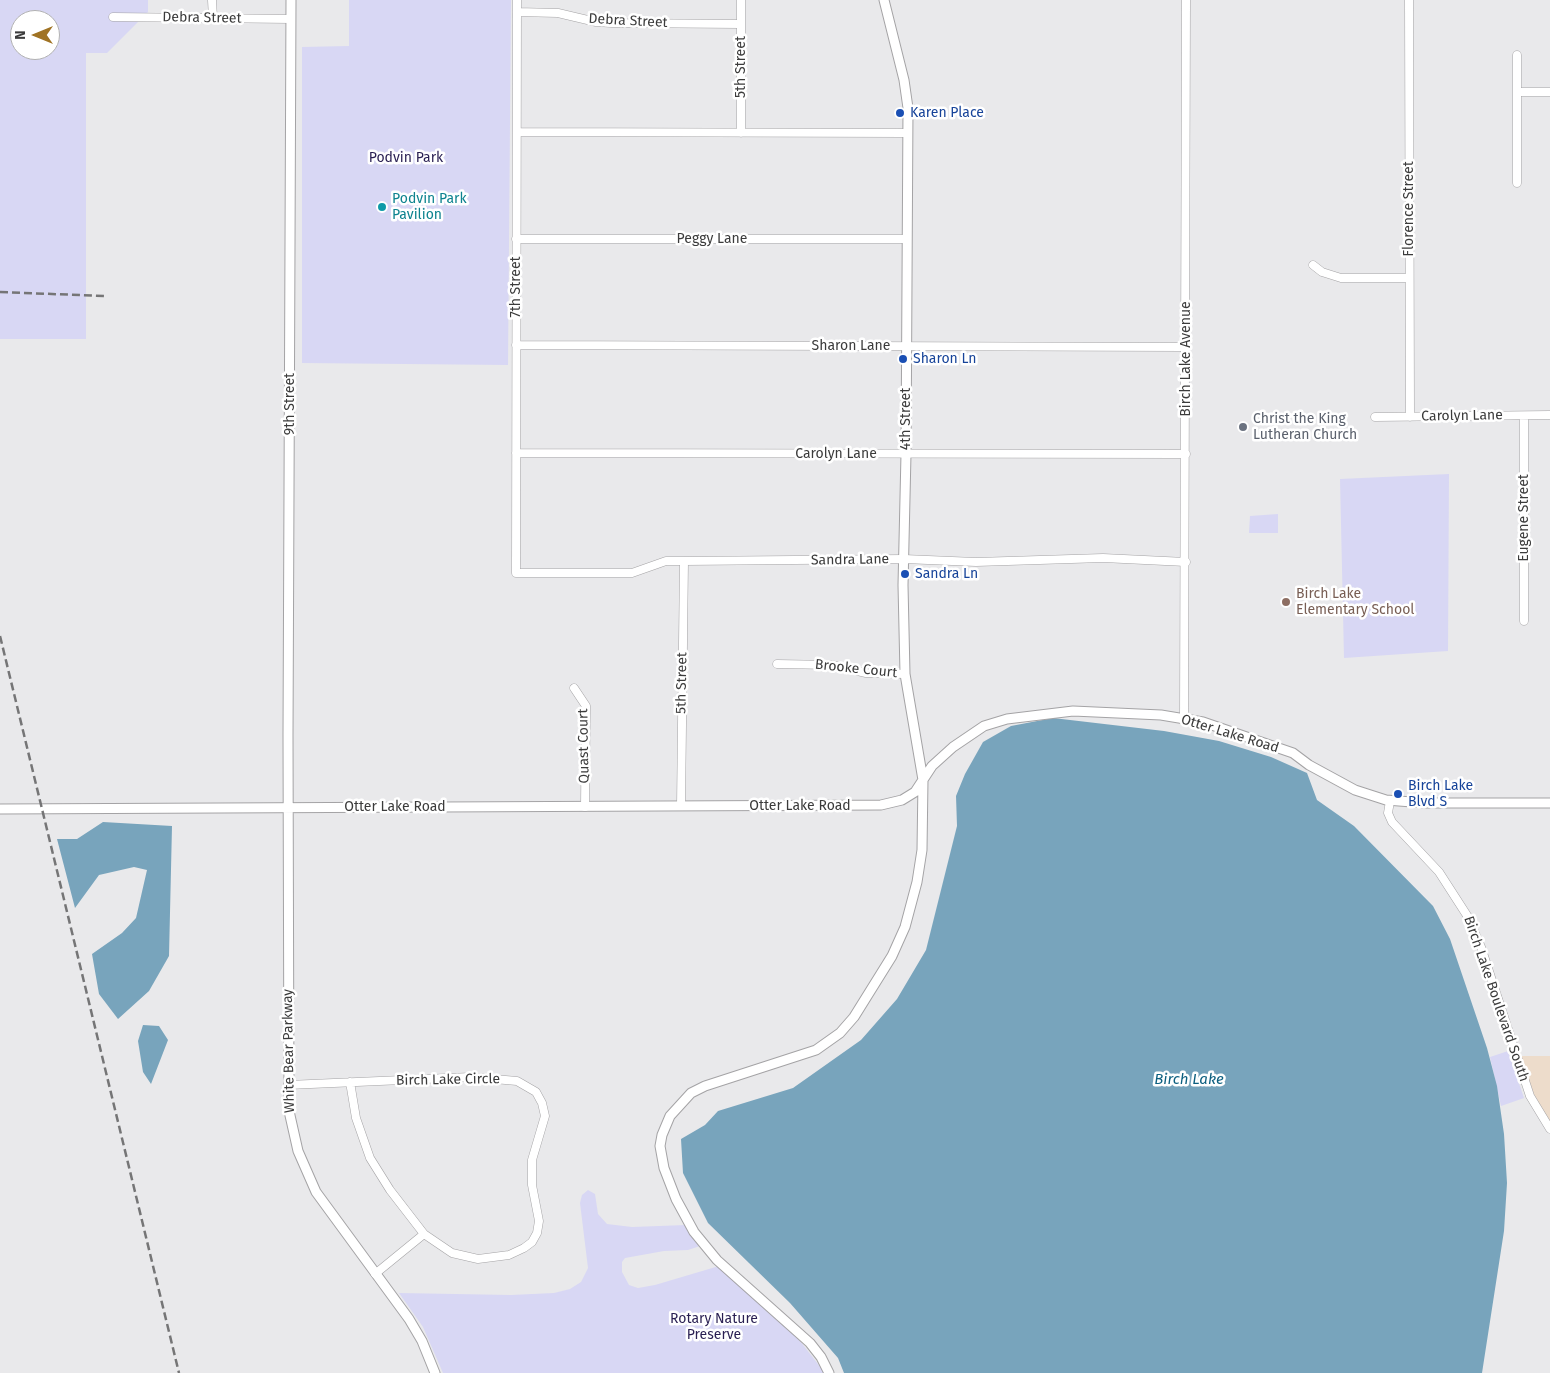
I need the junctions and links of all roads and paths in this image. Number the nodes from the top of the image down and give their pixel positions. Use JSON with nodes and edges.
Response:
{"nodes":[{"id":1,"x":212,"y":0,"type":"edge"},
{"id":2,"x":291,"y":0,"type":"edge"},
{"id":3,"x":517,"y":0,"type":"edge"},
{"id":4,"x":741,"y":0,"type":"edge"},
{"id":5,"x":884,"y":0,"type":"edge"},
{"id":6,"x":1186,"y":0,"type":"edge"},
{"id":7,"x":1409,"y":0,"type":"edge"},
{"id":8,"x":517,"y":12,"type":"junction"},
{"id":9,"x":112,"y":17,"type":"dead end"},
{"id":10,"x":212,"y":18,"type":"junction"},
{"id":11,"x":291,"y":19,"type":"junction"},
{"id":12,"x":741,"y":24,"type":"junction"},
{"id":13,"x":1517,"y":55,"type":"dead end"},
{"id":14,"x":1517,"y":92,"type":"junction"},
{"id":15,"x":1550,"y":92,"type":"edge"},
{"id":16,"x":517,"y":132,"type":"junction"},
{"id":17,"x":908,"y":133,"type":"junction"},
{"id":18,"x":740,"y":134,"type":"junction"},
{"id":19,"x":1517,"y":183,"type":"dead end"},
{"id":20,"x":516,"y":239,"type":"junction"},
{"id":21,"x":907,"y":239,"type":"junction"},
{"id":22,"x":1313,"y":265,"type":"dead end"},
{"id":23,"x":1409,"y":278,"type":"junction"},
{"id":24,"x":516,"y":344,"type":"junction"},
{"id":25,"x":907,"y":346,"type":"junction"},
{"id":26,"x":1186,"y":347,"type":"junction"},
{"id":27,"x":1524,"y":416,"type":"junction"},
{"id":28,"x":1550,"y":416,"type":"edge"},
{"id":29,"x":1375,"y":417,"type":"dead end"},
{"id":30,"x":1410,"y":417,"type":"junction"},
{"id":31,"x":516,"y":453,"type":"junction"},
{"id":32,"x":906,"y":454,"type":"junction"},
{"id":33,"x":1186,"y":454,"type":"junction"},
{"id":34,"x":904,"y":559,"type":"junction"},
{"id":35,"x":684,"y":560,"type":"junction"},
{"id":36,"x":1186,"y":562,"type":"junction"},
{"id":37,"x":516,"y":573,"type":"joint"},
{"id":38,"x":1524,"y":621,"type":"dead end"},
{"id":39,"x":778,"y":664,"type":"dead end"},
{"id":40,"x":905,"y":674,"type":"junction"},
{"id":41,"x":574,"y":688,"type":"dead end"},
{"id":42,"x":1184,"y":718,"type":"junction"},
{"id":43,"x":923,"y":780,"type":"junction"},
{"id":44,"x":1390,"y":800,"type":"junction"},
{"id":45,"x":1550,"y":803,"type":"edge"},
{"id":46,"x":681,"y":806,"type":"junction"},
{"id":47,"x":585,"y":807,"type":"junction"},
{"id":48,"x":288,"y":808,"type":"junction"},
{"id":49,"x":0,"y":810,"type":"edge"},
{"id":50,"x":350,"y":1082,"type":"junction"},
{"id":51,"x":288,"y":1085,"type":"junction"},
{"id":52,"x":1550,"y":1129,"type":"edge"},
{"id":53,"x":424,"y":1234,"type":"junction"},
{"id":54,"x":375,"y":1274,"type":"junction"},
{"id":55,"x":435,"y":1373,"type":"edge"},
{"id":56,"x":829,"y":1373,"type":"edge"}],
"edges":[{"from":1,"to":10,"type":"street"},
{"from":2,"to":11,"type":"street","name":"9th Street"},
{"from":3,"to":8,"type":"street","name":"7th Street"},
{"from":4,"to":12,"type":"street","name":"5th Street"},
{"from":5,"to":17,"type":"street","name":"4th Street"},
{"from":6,"to":26,"type":"street","name":"Birch Lake Avenue"},
{"from":7,"to":23,"type":"street","name":"Florence Street"},
{"from":8,"to":12,"type":"street","name":"Debra Street"},
{"from":8,"to":16,"type":"street","name":"7th Street"},
{"from":9,"to":10,"type":"street","name":"Debra Street"},
{"from":10,"to":11,"type":"street","name":"Debra Street"},
{"from":11,"to":48,"type":"street","name":"9th Street"},
{"from":12,"to":18,"type":"street","name":"5th Street"},
{"from":13,"to":14,"type":"street"},
{"from":14,"to":15,"type":"street"},
{"from":14,"to":19,"type":"street"},
{"from":16,"to":18,"type":"street"},
{"from":16,"to":20,"type":"street","name":"7th Street"},
{"from":17,"to":18,"type":"street"},
{"from":17,"to":21,"type":"street","name":"4th Street"},
{"from":20,"to":21,"type":"street","name":"Peggy Lane"},
{"from":20,"to":24,"type":"street","name":"7th Street"},
{"from":21,"to":25,"type":"street","name":"4th Street"},
{"from":22,"to":23,"type":"street"},
{"from":23,"to":30,"type":"street","name":"Florence Street"},
{"from":24,"to":25,"type":"street","name":"Sharon Lane"},
{"from":24,"to":31,"type":"street","name":"7th Street"},
{"from":25,"to":26,"type":"street","name":"Sharon Lane"},
{"from":25,"to":32,"type":"street","name":"4th Street"},
{"from":26,"to":33,"type":"street","name":"Birch Lake Avenue"},
{"from":27,"to":28,"type":"street","name":"Carolyn Lane"},
{"from":27,"to":30,"type":"street","name":"Carolyn Lane"},
{"from":27,"to":38,"type":"street","name":"Eugene Street"},
{"from":29,"to":30,"type":"street","name":"Carolyn Lane"},
{"from":31,"to":32,"type":"street","name":"Carolyn Lane"},
{"from":31,"to":37,"type":"street","name":"7th Street"},
{"from":32,"to":33,"type":"street","name":"Carolyn Lane"},
{"from":32,"to":34,"type":"street","name":"4th Street"},
{"from":33,"to":36,"type":"street","name":"Birch Lake Avenue"},
{"from":34,"to":35,"type":"street","name":"Sandra Lane"},
{"from":34,"to":36,"type":"street","name":"Sandra Lane"},
{"from":34,"to":40,"type":"street","name":"4th Street"},
{"from":35,"to":37,"type":"street","name":"Sandra Lane"},
{"from":35,"to":46,"type":"street","name":"5th Street"},
{"from":36,"to":42,"type":"street","name":"Birch Lake Avenue"},
{"from":39,"to":40,"type":"street","name":"Brooke Court"},
{"from":40,"to":43,"type":"street","name":"4th Street"},
{"from":41,"to":47,"type":"street","name":"Quast Court"},
{"from":42,"to":43,"type":"street","name":"Otter Lake Road"},
{"from":42,"to":44,"type":"street","name":"Otter Lake Road"},
{"from":43,"to":46,"type":"street","name":"Otter Lake Road"},
{"from":43,"to":56,"type":"street","name":"4th Street"},
{"from":44,"to":45,"type":"street","name":"Otter Lake Road"},
{"from":44,"to":52,"type":"street","name":"Birch Lake Boulevard South"},
{"from":46,"to":47,"type":"street","name":"Otter Lake Road"},
{"from":47,"to":48,"type":"street","name":"Otter Lake Road"},
{"from":48,"to":49,"type":"street","name":"Otter Lake Road"},
{"from":48,"to":51,"type":"street","name":"White Bear Parkway"},
{"from":50,"to":51,"type":"street","name":"Birch Lake Circle"},
{"from":50,"to":53,"type":"street","name":"Birch Lake Circle"},
{"from":50,"to":53,"type":"street","name":"Birch Lake Circle"},
{"from":51,"to":54,"type":"street","name":"White Bear Parkway"},
{"from":53,"to":54,"type":"street"},
{"from":54,"to":55,"type":"street","name":"White Bear Parkway"}]}
